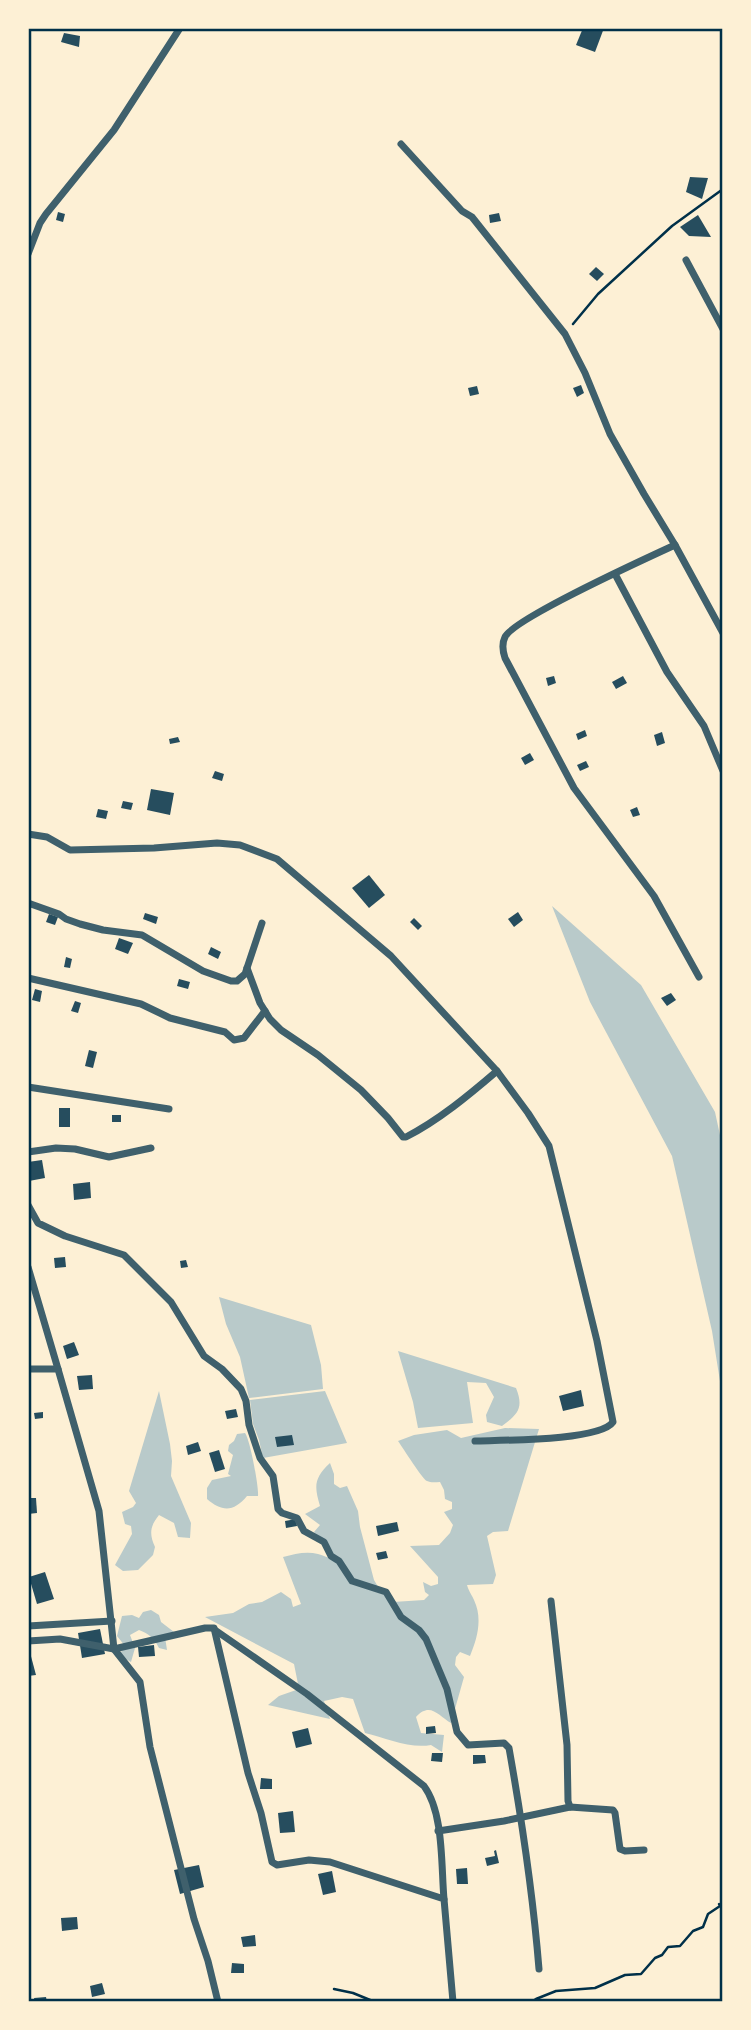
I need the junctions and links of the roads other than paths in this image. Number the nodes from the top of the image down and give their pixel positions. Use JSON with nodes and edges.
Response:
{"nodes":[{"id":1,"x":180,"y":28,"type":"edge"},
{"id":2,"x":401,"y":144,"type":"dead end"},
{"id":3,"x":28,"y":254,"type":"edge"},
{"id":4,"x":687,"y":260,"type":"dead end"},
{"id":5,"x":723,"y":329,"type":"edge"},
{"id":6,"x":675,"y":545,"type":"junction"},
{"id":7,"x":615,"y":574,"type":"junction"},
{"id":8,"x":723,"y":634,"type":"edge"},
{"id":9,"x":723,"y":771,"type":"edge"},
{"id":10,"x":28,"y":834,"type":"edge"},
{"id":11,"x":28,"y":903,"type":"edge"},
{"id":12,"x":262,"y":923,"type":"dead end"},
{"id":13,"x":247,"y":968,"type":"junction"},
{"id":14,"x":699,"y":977,"type":"dead end"},
{"id":15,"x":28,"y":978,"type":"edge"},
{"id":16,"x":265,"y":1011,"type":"junction"},
{"id":17,"x":497,"y":1071,"type":"junction"},
{"id":18,"x":28,"y":1087,"type":"edge"},
{"id":19,"x":169,"y":1110,"type":"dead end"},
{"id":20,"x":151,"y":1148,"type":"dead end"},
{"id":21,"x":28,"y":1152,"type":"edge"},
{"id":22,"x":28,"y":1205,"type":"edge"},
{"id":23,"x":28,"y":1267,"type":"edge"},
{"id":24,"x":28,"y":1369,"type":"edge"},
{"id":25,"x":58,"y":1369,"type":"junction"},
{"id":26,"x":475,"y":1441,"type":"dead end"},
{"id":27,"x":551,"y":1601,"type":"dead end"},
{"id":28,"x":112,"y":1621,"type":"junction"},
{"id":29,"x":28,"y":1626,"type":"edge"},
{"id":30,"x":215,"y":1630,"type":"junction"},
{"id":31,"x":28,"y":1640,"type":"edge"},
{"id":32,"x":114,"y":1649,"type":"junction"},
{"id":33,"x":570,"y":1807,"type":"junction"},
{"id":34,"x":521,"y":1817,"type":"junction"},
{"id":35,"x":438,"y":1831,"type":"junction"},
{"id":36,"x":644,"y":1850,"type":"dead end"},
{"id":37,"x":444,"y":1899,"type":"junction"},
{"id":38,"x":539,"y":1969,"type":"dead end"},
{"id":39,"x":218,"y":2002,"type":"edge"},
{"id":40,"x":453,"y":2002,"type":"edge"}],
"edges":[{"from":1,"to":3,"type":"street"},
{"from":2,"to":6,"type":"street"},
{"from":4,"to":5,"type":"street"},
{"from":6,"to":7,"type":"street"},
{"from":6,"to":8,"type":"street"},
{"from":7,"to":9,"type":"street"},
{"from":7,"to":14,"type":"street"},
{"from":10,"to":17,"type":"street"},
{"from":11,"to":13,"type":"street"},
{"from":12,"to":13,"type":"street"},
{"from":13,"to":16,"type":"street"},
{"from":15,"to":16,"type":"street"},
{"from":16,"to":17,"type":"street"},
{"from":17,"to":26,"type":"street"},
{"from":18,"to":19,"type":"street"},
{"from":20,"to":21,"type":"street"},
{"from":22,"to":34,"type":"street"},
{"from":23,"to":25,"type":"street"},
{"from":24,"to":25,"type":"street"},
{"from":25,"to":28,"type":"street"},
{"from":27,"to":33,"type":"street"},
{"from":28,"to":29,"type":"street"},
{"from":28,"to":32,"type":"street"},
{"from":30,"to":32,"type":"street"},
{"from":30,"to":35,"type":"street"},
{"from":30,"to":37,"type":"street"},
{"from":31,"to":32,"type":"street"},
{"from":32,"to":39,"type":"street"},
{"from":33,"to":34,"type":"street"},
{"from":33,"to":36,"type":"street"},
{"from":34,"to":35,"type":"street"},
{"from":34,"to":38,"type":"street"},
{"from":35,"to":37,"type":"street"},
{"from":37,"to":40,"type":"street"}]}
